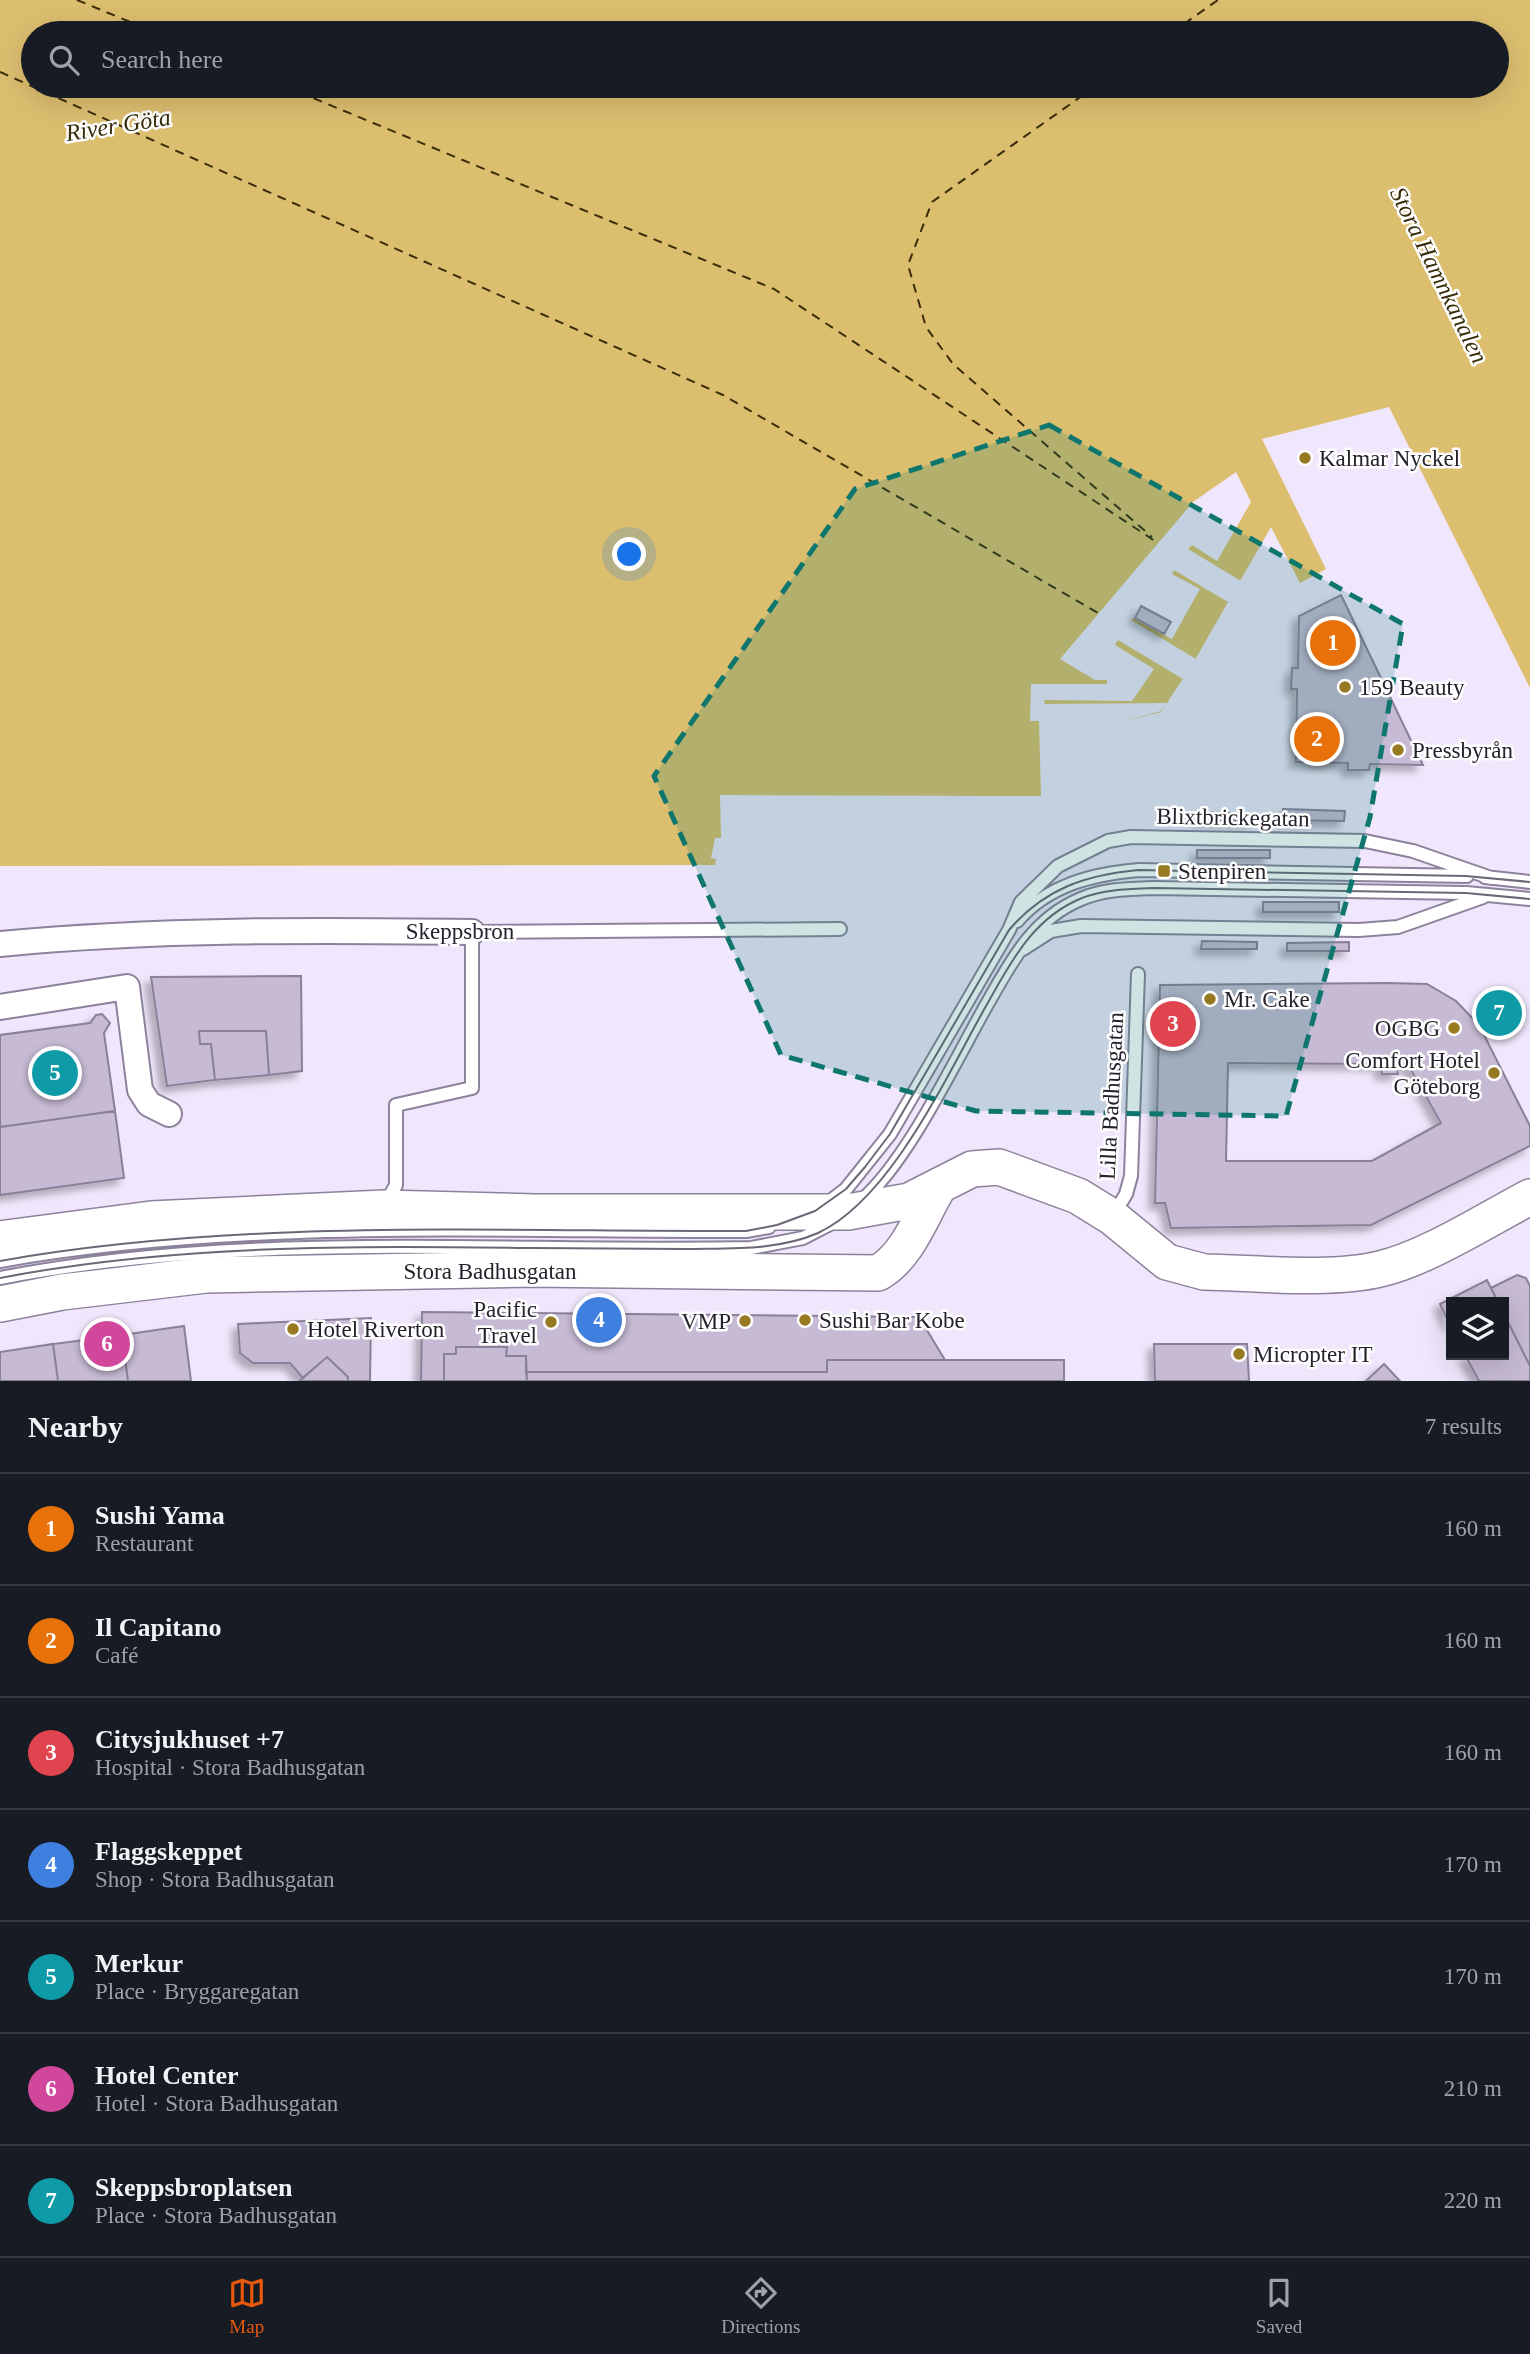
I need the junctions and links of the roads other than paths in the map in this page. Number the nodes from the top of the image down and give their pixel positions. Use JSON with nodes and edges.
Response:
{"nodes":[{"id":1,"x":1491,"y":878,"type":"junction"},
{"id":2,"x":1530,"y":882,"type":"edge"},
{"id":3,"x":1490,"y":894,"type":"junction"},
{"id":4,"x":1530,"y":899,"type":"edge"},
{"id":5,"x":840,"y":929,"type":"dead end"},
{"id":6,"x":1009,"y":930,"type":"junction"},
{"id":7,"x":472,"y":932,"type":"junction"},
{"id":8,"x":80,"y":937,"type":"junction"},
{"id":9,"x":0,"y":944,"type":"edge"},
{"id":10,"x":0,"y":953,"type":"edge"},
{"id":11,"x":1016,"y":953,"type":"junction"},
{"id":12,"x":1138,"y":974,"type":"dead end"},
{"id":13,"x":0,"y":1007,"type":"edge"},
{"id":14,"x":169,"y":1114,"type":"dead end"},
{"id":15,"x":938,"y":1188,"type":"junction"},
{"id":16,"x":1530,"y":1197,"type":"edge"},
{"id":17,"x":384,"y":1208,"type":"junction"},
{"id":18,"x":832,"y":1212,"type":"junction"},
{"id":19,"x":1112,"y":1217,"type":"junction"},
{"id":20,"x":12,"y":1248,"type":"edge"},
{"id":21,"x":0,"y":1278,"type":"edge"},
{"id":22,"x":0,"y":1304,"type":"edge"}],
"edges":[{"from":1,"to":2,"type":"lane","name":"Blixtbrickegatan"},
{"from":1,"to":6,"type":"lane","name":"Blixtbrickegatan"},
{"from":1,"to":6,"type":"lane","name":"Blixtbrickegatan"},
{"from":3,"to":4,"type":"lane"},
{"from":3,"to":11,"type":"lane"},
{"from":3,"to":11,"type":"lane"},
{"from":5,"to":7,"type":"lane","name":"Skeppsbron"},
{"from":6,"to":18,"type":"lane","name":"Blixtbrickegatan"},
{"from":7,"to":8,"type":"street","name":"Skeppsbron"},
{"from":7,"to":17,"type":"lane"},
{"from":8,"to":9,"type":"street","name":"Skeppsbron"},
{"from":8,"to":10,"type":"street","name":"Skeppsbron"},
{"from":11,"to":18,"type":"lane"},
{"from":12,"to":19,"type":"lane","name":"Lilla Badhusgatan"},
{"from":13,"to":14,"type":"street"},
{"from":15,"to":18,"type":"street","name":"Stora Badhusgatan"},
{"from":15,"to":19,"type":"street","name":"Stora Badhusgatan"},
{"from":15,"to":22,"type":"street","name":"Stora Badhusgatan"},
{"from":16,"to":19,"type":"street","name":"Stora Badhusgatan"},
{"from":17,"to":18,"type":"street","name":"Stora Badhusgatan"},
{"from":17,"to":20,"type":"street","name":"Stora Badhusgatan"},
{"from":18,"to":20,"type":"lane"},
{"from":18,"to":21,"type":"lane"}]}
